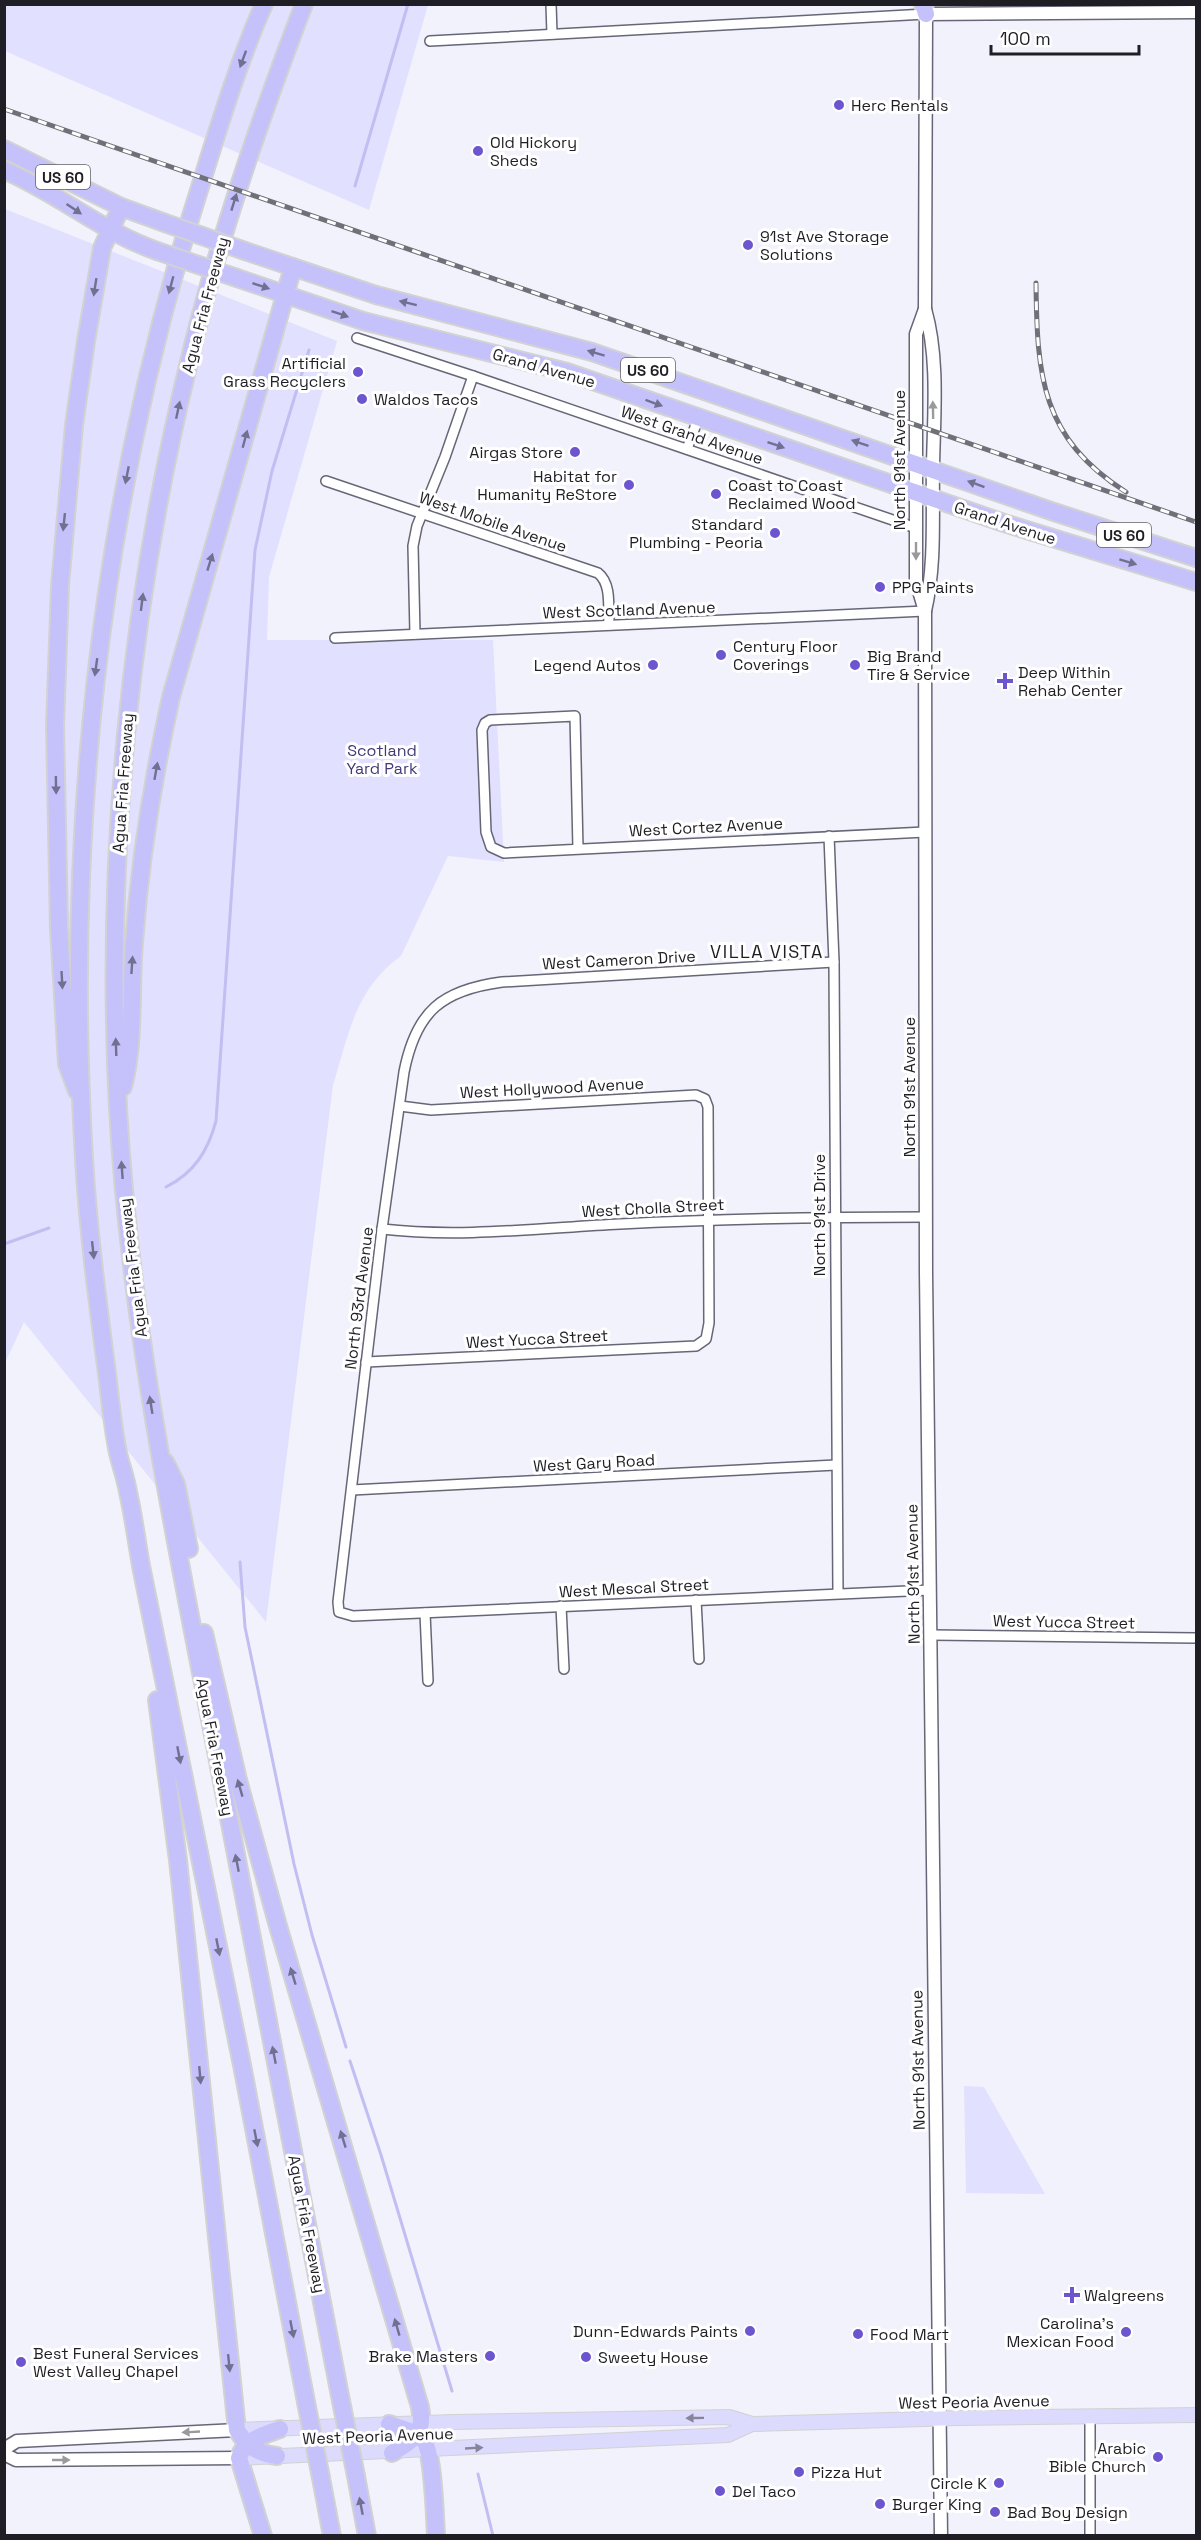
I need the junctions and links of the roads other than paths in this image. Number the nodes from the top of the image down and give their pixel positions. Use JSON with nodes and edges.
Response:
{"nodes":[{"id":1,"x":264,"y":4,"type":"edge"},
{"id":2,"x":304,"y":4,"type":"edge"},
{"id":3,"x":551,"y":4,"type":"edge"},
{"id":4,"x":926,"y":8,"type":"edge"},
{"id":5,"x":1197,"y":12,"type":"edge"},
{"id":6,"x":552,"y":34,"type":"junction"},
{"id":7,"x":430,"y":41,"type":"dead end"},
{"id":8,"x":4,"y":149,"type":"edge"},
{"id":9,"x":4,"y":170,"type":"edge"},
{"id":10,"x":121,"y":207,"type":"junction"},
{"id":11,"x":109,"y":231,"type":"junction"},
{"id":12,"x":293,"y":267,"type":"junction"},
{"id":13,"x":285,"y":294,"type":"junction"},
{"id":14,"x":925,"y":309,"type":"junction"},
{"id":15,"x":357,"y":338,"type":"dead end"},
{"id":16,"x":473,"y":376,"type":"junction"},
{"id":17,"x":698,"y":419,"type":"junction"},
{"id":18,"x":687,"y":449,"type":"junction"},
{"id":19,"x":915,"y":463,"type":"junction"},
{"id":20,"x":933,"y":469,"type":"junction"},
{"id":21,"x":326,"y":481,"type":"dead end"},
{"id":22,"x":915,"y":493,"type":"junction"},
{"id":23,"x":933,"y":498,"type":"junction"},
{"id":24,"x":423,"y":514,"type":"junction"},
{"id":25,"x":915,"y":528,"type":"junction"},
{"id":26,"x":1197,"y":558,"type":"edge"},
{"id":27,"x":1197,"y":582,"type":"edge"},
{"id":28,"x":925,"y":611,"type":"junction"},
{"id":29,"x":609,"y":625,"type":"junction"},
{"id":30,"x":415,"y":634,"type":"junction"},
{"id":31,"x":335,"y":638,"type":"dead end"},
{"id":32,"x":925,"y":832,"type":"junction"},
{"id":33,"x":829,"y":836,"type":"junction"},
{"id":34,"x":578,"y":849,"type":"junction"},
{"id":35,"x":834,"y":962,"type":"junction"},
{"id":36,"x":444,"y":999,"type":"joint"},
{"id":37,"x":118,"y":1106,"type":"junction"},
{"id":38,"x":400,"y":1106,"type":"junction"},
{"id":39,"x":83,"y":1108,"type":"junction"},
{"id":40,"x":926,"y":1217,"type":"junction"},
{"id":41,"x":834,"y":1219,"type":"junction"},
{"id":42,"x":708,"y":1220,"type":"junction"},
{"id":43,"x":382,"y":1229,"type":"junction"},
{"id":44,"x":366,"y":1362,"type":"junction"},
{"id":45,"x":157,"y":1445,"type":"junction"},
{"id":46,"x":118,"y":1451,"type":"junction"},
{"id":47,"x":837,"y":1466,"type":"junction"},
{"id":48,"x":352,"y":1490,"type":"junction"},
{"id":49,"x":930,"y":1590,"type":"junction"},
{"id":50,"x":838,"y":1593,"type":"junction"},
{"id":51,"x":696,"y":1600,"type":"junction"},
{"id":52,"x":561,"y":1606,"type":"junction"},
{"id":53,"x":339,"y":1612,"type":"joint"},
{"id":54,"x":425,"y":1613,"type":"junction"},
{"id":55,"x":931,"y":1635,"type":"junction"},
{"id":56,"x":1197,"y":1638,"type":"edge"},
{"id":57,"x":699,"y":1659,"type":"dead end"},
{"id":58,"x":564,"y":1669,"type":"dead end"},
{"id":59,"x":428,"y":1681,"type":"dead end"},
{"id":60,"x":1197,"y":2415,"type":"edge"},
{"id":61,"x":1090,"y":2416,"type":"junction"},
{"id":62,"x":625,"y":2419,"type":"junction"},
{"id":63,"x":939,"y":2419,"type":"junction"},
{"id":64,"x":389,"y":2424,"type":"joint"},
{"id":65,"x":752,"y":2424,"type":"junction"},
{"id":66,"x":280,"y":2429,"type":"joint"},
{"id":67,"x":420,"y":2429,"type":"junction"},
{"id":68,"x":241,"y":2444,"type":"junction"},
{"id":69,"x":542,"y":2444,"type":"junction"},
{"id":70,"x":4,"y":2449,"type":"edge"},
{"id":71,"x":428,"y":2450,"type":"junction"},
{"id":72,"x":393,"y":2452,"type":"junction"},
{"id":73,"x":4,"y":2454,"type":"edge"},
{"id":74,"x":277,"y":2456,"type":"joint"},
{"id":75,"x":262,"y":2535,"type":"edge"},
{"id":76,"x":332,"y":2535,"type":"edge"},
{"id":77,"x":367,"y":2535,"type":"edge"},
{"id":78,"x":436,"y":2535,"type":"edge"},
{"id":79,"x":941,"y":2535,"type":"edge"},
{"id":80,"x":1090,"y":2535,"type":"edge"}],
"edges":[{"from":1,"to":39,"type":"highway","name":"Agua Fria Freeway","one_way":true},
{"from":37,"to":2,"type":"highway","name":"Agua Fria Freeway","one_way":true},
{"from":3,"to":6,"type":"street"},
{"from":4,"to":5,"type":"main road"},
{"from":4,"to":6,"type":"street"},
{"from":4,"to":14,"type":"main road","name":"North 91st Avenue"},
{"from":6,"to":7,"type":"street"},
{"from":8,"to":10,"type":"highway","name":"Grand Avenue","number":"US 60"},
{"from":9,"to":11,"type":"highway","name":"Grand Avenue","number":"US 60","one_way":true},
{"from":10,"to":11,"type":"highway"},
{"from":10,"to":12,"type":"highway","name":"Grand Avenue","number":"US 60","bridge":true},
{"from":11,"to":13,"type":"highway","name":"Grand Avenue","number":"US 60","one_way":true,"bridge":true},
{"from":11,"to":39,"type":"highway","one_way":true},
{"from":12,"to":13,"type":"highway"},
{"from":19,"to":12,"type":"highway","name":"Grand Avenue","number":"US 60","one_way":true},
{"from":13,"to":17,"type":"highway","name":"Grand Avenue","number":"US 60","one_way":true},
{"from":37,"to":13,"type":"highway","one_way":true},
{"from":14,"to":19,"type":"main road","name":"North 91st Avenue"},
{"from":20,"to":14,"type":"main road","name":"North 91st Avenue","one_way":true},
{"from":15,"to":16,"type":"street","name":"West Grand Avenue"},
{"from":16,"to":18,"type":"street","name":"West Grand Avenue"},
{"from":16,"to":24,"type":"street"},
{"from":17,"to":18,"type":"street"},
{"from":17,"to":22,"type":"highway","name":"Grand Avenue","number":"US 60","one_way":true},
{"from":18,"to":25,"type":"street","name":"West Grand Avenue"},
{"from":19,"to":20,"type":"highway","name":"Grand Avenue","number":"US 60"},
{"from":19,"to":22,"type":"main road","name":"North 91st Avenue"},
{"from":20,"to":23,"type":"main road","name":"North 91st Avenue"},
{"from":26,"to":20,"type":"highway","name":"Grand Avenue","number":"US 60","one_way":true},
{"from":21,"to":24,"type":"street","name":"West Mobile Avenue"},
{"from":22,"to":23,"type":"highway","name":"Grand Avenue","number":"US 60"},
{"from":22,"to":25,"type":"main road","name":"North 91st Avenue"},
{"from":23,"to":27,"type":"highway","name":"Grand Avenue","number":"US 60","one_way":true},
{"from":23,"to":28,"type":"main road","name":"North 91st Avenue"},
{"from":24,"to":29,"type":"street","name":"West Mobile Avenue"},
{"from":24,"to":30,"type":"street"},
{"from":25,"to":28,"type":"main road","name":"North 91st Avenue","one_way":true},
{"from":28,"to":29,"type":"street","name":"West Scotland Avenue"},
{"from":28,"to":32,"type":"main road","name":"North 91st Avenue"},
{"from":29,"to":30,"type":"street","name":"West Scotland Avenue"},
{"from":30,"to":31,"type":"street","name":"West Scotland Avenue"},
{"from":32,"to":33,"type":"street","name":"West Cortez Avenue"},
{"from":32,"to":40,"type":"main road","name":"North 91st Avenue"},
{"from":33,"to":34,"type":"street","name":"West Cortez Avenue"},
{"from":33,"to":35,"type":"street","name":"North 91st Drive"},
{"from":34,"to":34,"type":"street","name":"West Cortez Avenue"},
{"from":35,"to":36,"type":"street","name":"West Cameron Drive"},
{"from":35,"to":41,"type":"street","name":"North 91st Drive"},
{"from":36,"to":38,"type":"street","name":"North 93rd Avenue"},
{"from":45,"to":37,"type":"highway","name":"Agua Fria Freeway","one_way":true},
{"from":38,"to":42,"type":"street","name":"West Hollywood Avenue"},
{"from":38,"to":43,"type":"street","name":"North 93rd Avenue"},
{"from":39,"to":46,"type":"highway","name":"Agua Fria Freeway","one_way":true},
{"from":40,"to":41,"type":"street","name":"West Cholla Street"},
{"from":40,"to":49,"type":"main road","name":"North 91st Avenue"},
{"from":41,"to":42,"type":"street","name":"West Cholla Street"},
{"from":41,"to":47,"type":"street","name":"North 91st Drive"},
{"from":42,"to":43,"type":"street","name":"West Cholla Street"},
{"from":42,"to":44,"type":"street","name":"West Yucca Street"},
{"from":43,"to":44,"type":"street","name":"North 93rd Avenue"},
{"from":44,"to":48,"type":"street","name":"North 93rd Avenue"},
{"from":67,"to":45,"type":"highway","one_way":true},
{"from":77,"to":45,"type":"highway","name":"Agua Fria Freeway","one_way":true,"bridge":true},
{"from":46,"to":68,"type":"highway","one_way":true},
{"from":46,"to":76,"type":"highway","name":"Agua Fria Freeway","one_way":true,"bridge":true},
{"from":47,"to":48,"type":"street","name":"West Gary Road"},
{"from":47,"to":50,"type":"street","name":"North 91st Drive"},
{"from":48,"to":53,"type":"street","name":"North 93rd Avenue"},
{"from":49,"to":50,"type":"street","name":"West Mescal Street"},
{"from":49,"to":55,"type":"main road","name":"North 91st Avenue"},
{"from":50,"to":51,"type":"street","name":"West Mescal Street"},
{"from":51,"to":52,"type":"street","name":"West Mescal Street"},
{"from":51,"to":57,"type":"street"},
{"from":52,"to":54,"type":"street","name":"West Mescal Street"},
{"from":52,"to":58,"type":"street"},
{"from":53,"to":54,"type":"street","name":"West Mescal Street"},
{"from":54,"to":59,"type":"street"},
{"from":55,"to":56,"type":"street","name":"West Yucca Street"},
{"from":55,"to":63,"type":"main road","name":"North 91st Avenue"},
{"from":60,"to":61,"type":"main road","name":"West Peoria Avenue"},
{"from":61,"to":63,"type":"main road","name":"West Peoria Avenue"},
{"from":61,"to":80,"type":"street"},
{"from":65,"to":62,"type":"main road","name":"West Peoria Avenue","one_way":true},
{"from":62,"to":67,"type":"main road","name":"West Peoria Avenue"},
{"from":62,"to":69,"type":"main road"},
{"from":63,"to":65,"type":"main road","name":"West Peoria Avenue"},
{"from":63,"to":79,"type":"main road","name":"North 91st Avenue"},
{"from":64,"to":66,"type":"main road","name":"West Peoria Avenue"},
{"from":64,"to":67,"type":"highway"},
{"from":65,"to":69,"type":"main road","name":"West Peoria Avenue"},
{"from":66,"to":68,"type":"highway"},
{"from":67,"to":71,"type":"highway"},
{"from":67,"to":72,"type":"highway"},
{"from":68,"to":70,"type":"main road","one_way":true},
{"from":73,"to":68,"type":"main road","one_way":true},
{"from":68,"to":74,"type":"highway"},
{"from":68,"to":75,"type":"highway"},
{"from":71,"to":69,"type":"main road","name":"West Peoria Avenue","one_way":true},
{"from":71,"to":72,"type":"main road","name":"West Peoria Avenue"},
{"from":71,"to":78,"type":"highway"},
{"from":72,"to":74,"type":"main road","name":"West Peoria Avenue"}]}
